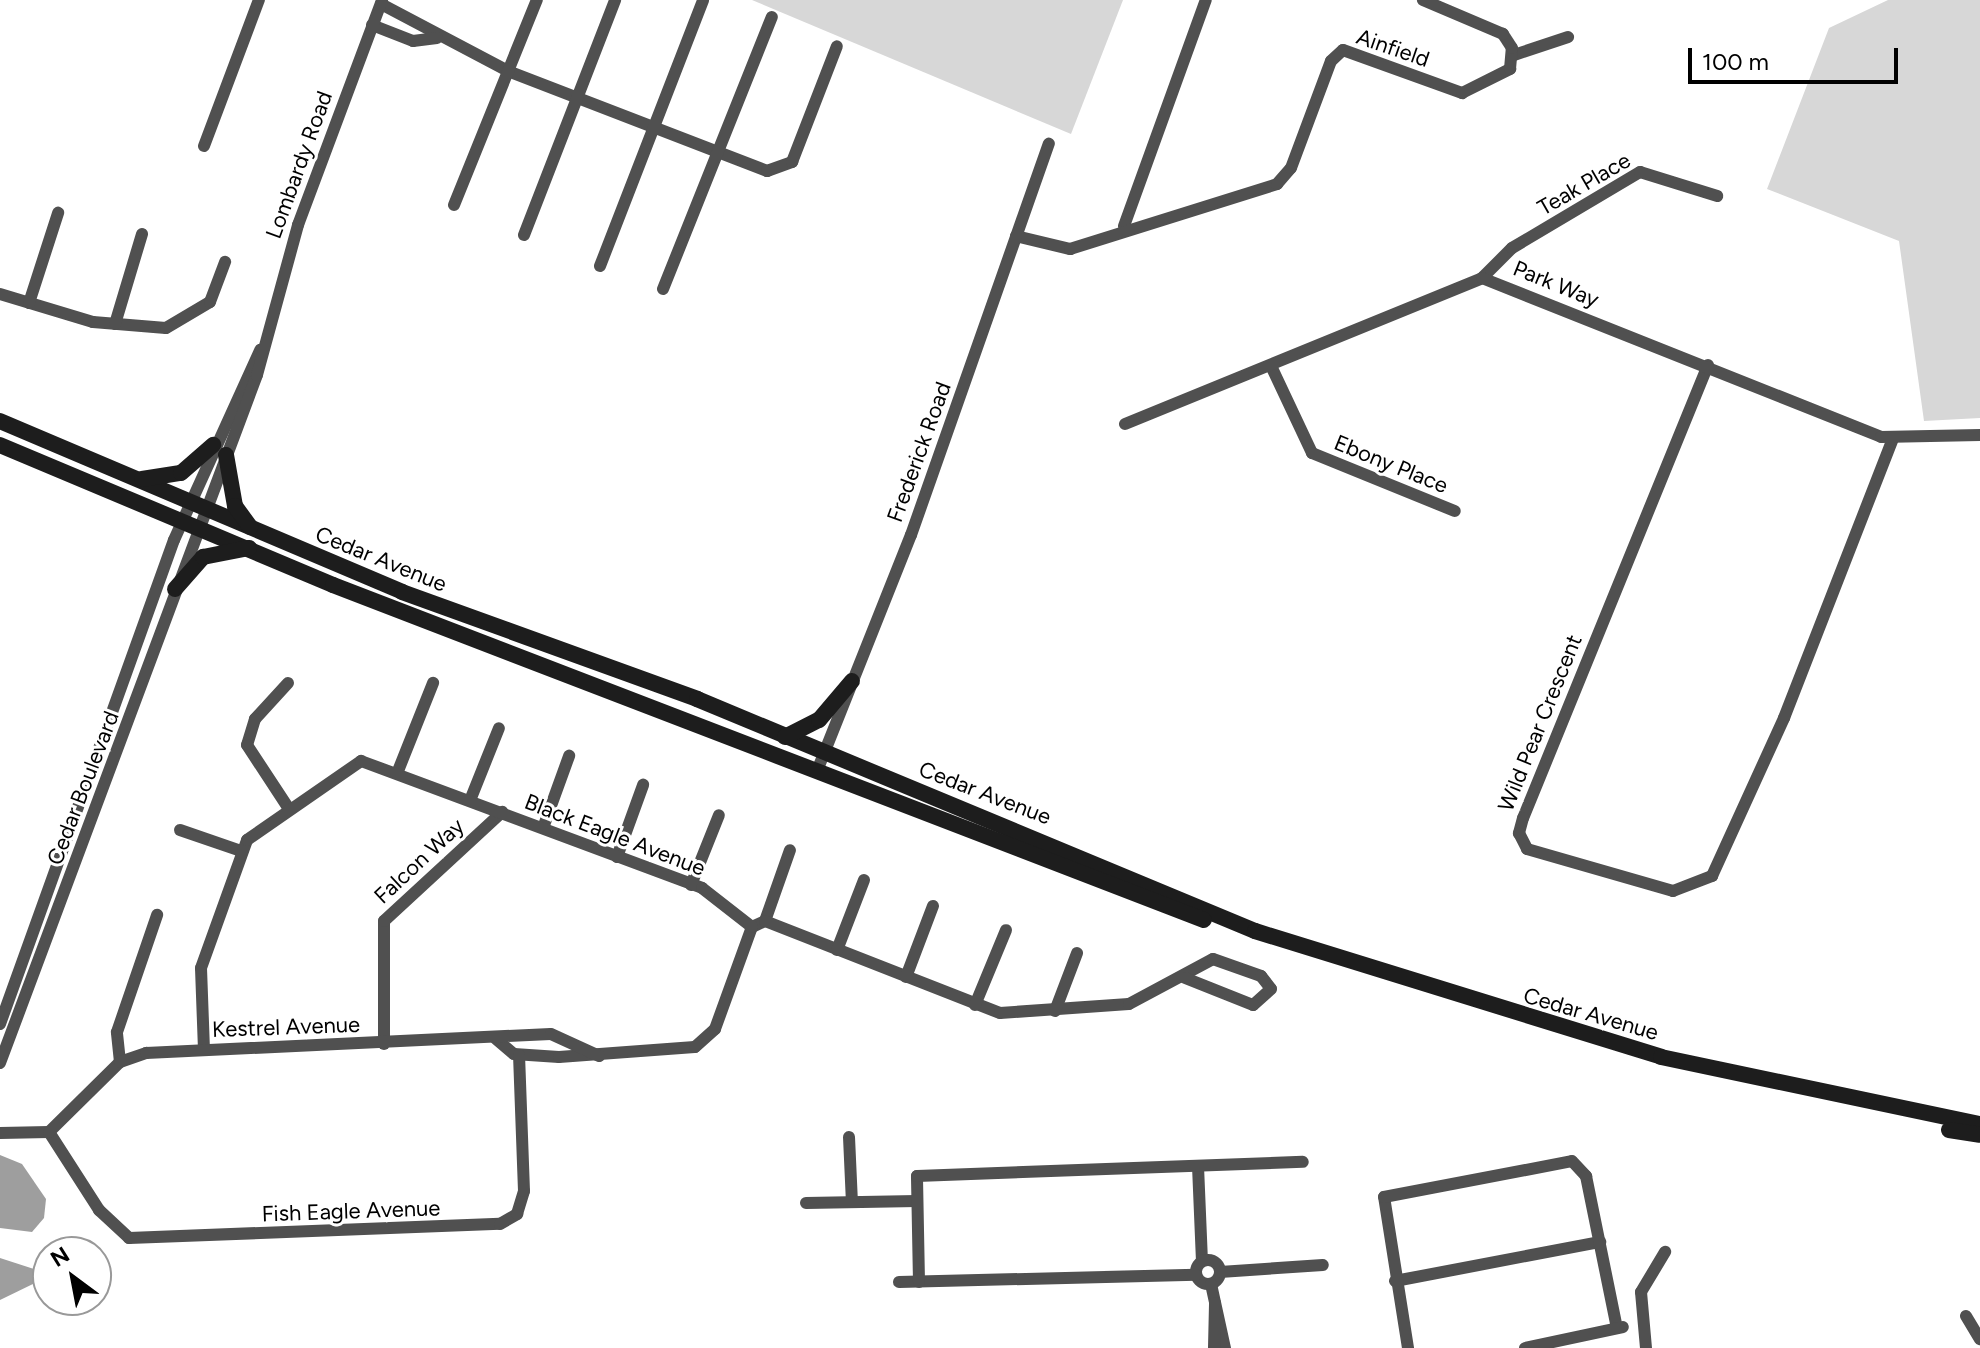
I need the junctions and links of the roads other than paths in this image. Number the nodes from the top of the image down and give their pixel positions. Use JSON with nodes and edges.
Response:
{"nodes":[{"id":1,"x":259,"y":0,"type":"edge"},
{"id":2,"x":537,"y":0,"type":"edge"},
{"id":3,"x":615,"y":0,"type":"edge"},
{"id":4,"x":703,"y":0,"type":"edge"},
{"id":5,"x":1206,"y":0,"type":"edge"},
{"id":6,"x":1423,"y":0,"type":"edge"},
{"id":7,"x":381,"y":2,"type":"edge"},
{"id":8,"x":772,"y":17,"type":"dead end"},
{"id":9,"x":372,"y":25,"type":"junction"},
{"id":10,"x":1568,"y":37,"type":"dead end"},
{"id":11,"x":437,"y":38,"type":"junction"},
{"id":12,"x":837,"y":46,"type":"dead end"},
{"id":13,"x":1514,"y":55,"type":"junction"},
{"id":14,"x":508,"y":71,"type":"junction"},
{"id":15,"x":576,"y":98,"type":"junction"},
{"id":16,"x":654,"y":126,"type":"junction"},
{"id":17,"x":1049,"y":144,"type":"dead end"},
{"id":18,"x":204,"y":146,"type":"dead end"},
{"id":19,"x":720,"y":154,"type":"junction"},
{"id":20,"x":1717,"y":196,"type":"dead end"},
{"id":21,"x":454,"y":205,"type":"dead end"},
{"id":22,"x":58,"y":213,"type":"dead end"},
{"id":23,"x":1124,"y":226,"type":"junction"},
{"id":24,"x":142,"y":234,"type":"dead end"},
{"id":25,"x":524,"y":235,"type":"dead end"},
{"id":26,"x":1016,"y":236,"type":"junction"},
{"id":27,"x":225,"y":262,"type":"dead end"},
{"id":28,"x":600,"y":266,"type":"dead end"},
{"id":29,"x":1482,"y":278,"type":"junction"},
{"id":30,"x":663,"y":289,"type":"dead end"},
{"id":31,"x":0,"y":294,"type":"edge"},
{"id":32,"x":29,"y":303,"type":"junction"},
{"id":33,"x":115,"y":324,"type":"junction"},
{"id":34,"x":1708,"y":365,"type":"junction"},
{"id":35,"x":1272,"y":368,"type":"junction"},
{"id":36,"x":0,"y":421,"type":"edge"},
{"id":37,"x":1125,"y":424,"type":"dead end"},
{"id":38,"x":1980,"y":435,"type":"edge"},
{"id":39,"x":1893,"y":439,"type":"junction"},
{"id":40,"x":0,"y":445,"type":"edge"},
{"id":41,"x":219,"y":450,"type":"junction"},
{"id":42,"x":129,"y":478,"type":"junction"},
{"id":43,"x":199,"y":505,"type":"junction"},
{"id":44,"x":1455,"y":511,"type":"dead end"},
{"id":45,"x":182,"y":520,"type":"junction"},
{"id":46,"x":199,"y":526,"type":"junction"},
{"id":47,"x":251,"y":528,"type":"junction"},
{"id":48,"x":251,"y":548,"type":"junction"},
{"id":49,"x":175,"y":589,"type":"junction"},
{"id":50,"x":852,"y":681,"type":"junction"},
{"id":51,"x":288,"y":683,"type":"dead end"},
{"id":52,"x":433,"y":683,"type":"dead end"},
{"id":53,"x":499,"y":728,"type":"dead end"},
{"id":54,"x":785,"y":737,"type":"junction"},
{"id":55,"x":825,"y":754,"type":"junction"},
{"id":56,"x":569,"y":756,"type":"dead end"},
{"id":57,"x":398,"y":771,"type":"junction"},
{"id":58,"x":817,"y":771,"type":"junction"},
{"id":59,"x":643,"y":785,"type":"dead end"},
{"id":60,"x":471,"y":798,"type":"junction"},
{"id":61,"x":289,"y":809,"type":"junction"},
{"id":62,"x":502,"y":812,"type":"junction"},
{"id":63,"x":719,"y":815,"type":"dead end"},
{"id":64,"x":543,"y":828,"type":"junction"},
{"id":65,"x":180,"y":830,"type":"dead end"},
{"id":66,"x":790,"y":850,"type":"dead end"},
{"id":67,"x":241,"y":851,"type":"junction"},
{"id":68,"x":617,"y":857,"type":"junction"},
{"id":69,"x":864,"y":880,"type":"dead end"},
{"id":70,"x":691,"y":885,"type":"junction"},
{"id":71,"x":933,"y":906,"type":"dead end"},
{"id":72,"x":157,"y":915,"type":"dead end"},
{"id":73,"x":765,"y":921,"type":"junction"},
{"id":74,"x":33,"y":924,"type":"junction"},
{"id":75,"x":752,"y":927,"type":"junction"},
{"id":76,"x":1006,"y":930,"type":"dead end"},
{"id":77,"x":51,"y":931,"type":"junction"},
{"id":78,"x":837,"y":950,"type":"junction"},
{"id":79,"x":1077,"y":953,"type":"dead end"},
{"id":80,"x":906,"y":977,"type":"junction"},
{"id":81,"x":1185,"y":978,"type":"junction"},
{"id":82,"x":975,"y":1005,"type":"junction"},
{"id":83,"x":1055,"y":1011,"type":"junction"},
{"id":84,"x":0,"y":1024,"type":"edge"},
{"id":85,"x":496,"y":1039,"type":"junction"},
{"id":86,"x":384,"y":1044,"type":"junction"},
{"id":87,"x":204,"y":1050,"type":"junction"},
{"id":88,"x":519,"y":1055,"type":"junction"},
{"id":89,"x":599,"y":1056,"type":"junction"},
{"id":90,"x":120,"y":1062,"type":"junction"},
{"id":91,"x":0,"y":1063,"type":"edge"},
{"id":92,"x":1980,"y":1124,"type":"edge"},
{"id":93,"x":49,"y":1132,"type":"junction"},
{"id":94,"x":0,"y":1133,"type":"edge"},
{"id":95,"x":1980,"y":1135,"type":"edge"},
{"id":96,"x":849,"y":1137,"type":"dead end"},
{"id":97,"x":1303,"y":1162,"type":"dead end"},
{"id":98,"x":1198,"y":1166,"type":"junction"},
{"id":99,"x":917,"y":1201,"type":"junction"},
{"id":100,"x":852,"y":1202,"type":"junction"},
{"id":101,"x":806,"y":1203,"type":"dead end"},
{"id":102,"x":1600,"y":1242,"type":"junction"},
{"id":103,"x":1665,"y":1252,"type":"dead end"},
{"id":104,"x":1202,"y":1261,"type":"junction"},
{"id":105,"x":1323,"y":1265,"type":"dead end"},
{"id":106,"x":1220,"y":1272,"type":"junction"},
{"id":107,"x":1196,"y":1275,"type":"junction"},
{"id":108,"x":1395,"y":1281,"type":"junction"},
{"id":109,"x":899,"y":1282,"type":"dead end"},
{"id":110,"x":919,"y":1282,"type":"junction"},
{"id":111,"x":1211,"y":1284,"type":"junction"},
{"id":112,"x":1216,"y":1303,"type":"junction"},
{"id":113,"x":1966,"y":1316,"type":"dead end"},
{"id":114,"x":1980,"y":1339,"type":"edge"},
{"id":115,"x":1214,"y":1348,"type":"edge"},
{"id":116,"x":1225,"y":1348,"type":"edge"},
{"id":117,"x":1408,"y":1348,"type":"edge"},
{"id":118,"x":1525,"y":1348,"type":"edge"},
{"id":119,"x":1646,"y":1348,"type":"edge"}],
"edges":[{"from":1,"to":18,"type":"street"},
{"from":2,"to":14,"type":"street"},
{"from":3,"to":15,"type":"street"},
{"from":4,"to":16,"type":"street"},
{"from":5,"to":23,"type":"street"},
{"from":6,"to":13,"type":"street"},
{"from":7,"to":9,"type":"street","name":"Lombardy Road"},
{"from":7,"to":11,"type":"street"},
{"from":8,"to":19,"type":"street"},
{"from":9,"to":11,"type":"street"},
{"from":9,"to":41,"type":"street","name":"Lombardy Road"},
{"from":10,"to":13,"type":"street"},
{"from":11,"to":14,"type":"street"},
{"from":12,"to":19,"type":"street"},
{"from":13,"to":23,"type":"street","name":"Ainfield"},
{"from":14,"to":15,"type":"street"},
{"from":14,"to":21,"type":"street"},
{"from":15,"to":16,"type":"street"},
{"from":15,"to":25,"type":"street"},
{"from":16,"to":19,"type":"street"},
{"from":16,"to":28,"type":"street"},
{"from":17,"to":26,"type":"street","name":"Frederick Road"},
{"from":19,"to":30,"type":"street"},
{"from":20,"to":29,"type":"street","name":"Teak Place"},
{"from":22,"to":32,"type":"street"},
{"from":23,"to":26,"type":"street","name":"Ainfield"},
{"from":24,"to":33,"type":"street"},
{"from":26,"to":50,"type":"street","name":"Frederick Road"},
{"from":27,"to":33,"type":"street"},
{"from":29,"to":34,"type":"street","name":"Park Way"},
{"from":29,"to":35,"type":"street","name":"Park Way"},
{"from":31,"to":32,"type":"street"},
{"from":32,"to":33,"type":"street"},
{"from":34,"to":39,"type":"street","name":"Park Way"},
{"from":34,"to":39,"type":"street","name":"Wild Pear Crescent"},
{"from":35,"to":37,"type":"street","name":"Park Way"},
{"from":35,"to":44,"type":"street","name":"Ebony Place"},
{"from":36,"to":42,"type":"main road","name":"Cedar Avenue"},
{"from":38,"to":39,"type":"street","name":"Park Way"},
{"from":40,"to":45,"type":"main road","name":"Cedar Avenue"},
{"from":41,"to":42,"type":"main road"},
{"from":41,"to":43,"type":"street","name":"Lombardy Road"},
{"from":41,"to":47,"type":"main road"},
{"from":42,"to":43,"type":"main road","name":"Cedar Avenue"},
{"from":43,"to":45,"type":"street","name":"Cedar Boulevard"},
{"from":43,"to":46,"type":"street","name":"Cedar Boulevard"},
{"from":43,"to":47,"type":"main road","name":"Cedar Avenue"},
{"from":45,"to":46,"type":"main road","name":"Cedar Avenue"},
{"from":45,"to":74,"type":"street","name":"Cedar Boulevard"},
{"from":46,"to":48,"type":"main road","name":"Cedar Avenue"},
{"from":46,"to":49,"type":"street","name":"Cedar Boulevard"},
{"from":47,"to":54,"type":"main road","name":"Cedar Avenue"},
{"from":48,"to":49,"type":"main road"},
{"from":48,"to":58,"type":"main road","name":"Cedar Avenue"},
{"from":49,"to":77,"type":"street","name":"Cedar Boulevard"},
{"from":50,"to":54,"type":"main road"},
{"from":50,"to":55,"type":"street","name":"Frederick Road"},
{"from":51,"to":61,"type":"street"},
{"from":52,"to":57,"type":"street"},
{"from":53,"to":60,"type":"street"},
{"from":54,"to":55,"type":"main road","name":"Cedar Avenue"},
{"from":55,"to":58,"type":"street","name":"Frederick Road"},
{"from":55,"to":92,"type":"main road","name":"Cedar Avenue"},
{"from":56,"to":64,"type":"street"},
{"from":57,"to":60,"type":"street","name":"Black Eagle Avenue"},
{"from":57,"to":61,"type":"street","name":"Black Eagle Avenue"},
{"from":58,"to":95,"type":"main road","name":"Cedar Avenue"},
{"from":59,"to":68,"type":"street"},
{"from":60,"to":62,"type":"street","name":"Black Eagle Avenue"},
{"from":61,"to":67,"type":"street","name":"Black Eagle Avenue"},
{"from":62,"to":64,"type":"street","name":"Black Eagle Avenue"},
{"from":62,"to":86,"type":"street","name":"Falcon Way"},
{"from":63,"to":70,"type":"street"},
{"from":64,"to":68,"type":"street","name":"Black Eagle Avenue"},
{"from":65,"to":67,"type":"street"},
{"from":66,"to":73,"type":"street"},
{"from":67,"to":87,"type":"street","name":"Black Eagle Avenue"},
{"from":68,"to":70,"type":"street","name":"Black Eagle Avenue"},
{"from":69,"to":78,"type":"street"},
{"from":70,"to":75,"type":"street","name":"Black Eagle Avenue"},
{"from":71,"to":80,"type":"street"},
{"from":72,"to":90,"type":"street"},
{"from":73,"to":75,"type":"street"},
{"from":73,"to":78,"type":"street"},
{"from":74,"to":77,"type":"street"},
{"from":74,"to":84,"type":"street","name":"Cedar Boulevard"},
{"from":75,"to":89,"type":"street"},
{"from":76,"to":82,"type":"street"},
{"from":77,"to":91,"type":"street","name":"Cedar Boulevard"},
{"from":78,"to":80,"type":"street"},
{"from":79,"to":83,"type":"street"},
{"from":80,"to":82,"type":"street"},
{"from":81,"to":81,"type":"street"},
{"from":81,"to":83,"type":"street"},
{"from":82,"to":83,"type":"street"},
{"from":85,"to":86,"type":"street","name":"Kestrel Avenue"},
{"from":85,"to":88,"type":"street"},
{"from":85,"to":89,"type":"street","name":"Kestrel Avenue"},
{"from":86,"to":87,"type":"street","name":"Kestrel Avenue"},
{"from":87,"to":90,"type":"street","name":"Kestrel Avenue"},
{"from":88,"to":89,"type":"street"},
{"from":88,"to":93,"type":"street","name":"Fish Eagle Avenue"},
{"from":90,"to":93,"type":"street"},
{"from":93,"to":94,"type":"street"},
{"from":96,"to":100,"type":"street"},
{"from":97,"to":98,"type":"street"},
{"from":98,"to":99,"type":"street"},
{"from":98,"to":104,"type":"street"},
{"from":99,"to":100,"type":"street"},
{"from":99,"to":110,"type":"street"},
{"from":100,"to":101,"type":"street"},
{"from":102,"to":108,"type":"street"},
{"from":102,"to":108,"type":"street"},
{"from":102,"to":118,"type":"street"},
{"from":103,"to":119,"type":"street"},
{"from":104,"to":106,"type":"street"},
{"from":104,"to":107,"type":"street"},
{"from":105,"to":106,"type":"street"},
{"from":106,"to":111,"type":"street"},
{"from":107,"to":110,"type":"street"},
{"from":107,"to":111,"type":"street"},
{"from":108,"to":117,"type":"street"},
{"from":109,"to":110,"type":"street"},
{"from":111,"to":112,"type":"street"},
{"from":112,"to":115,"type":"street"},
{"from":112,"to":116,"type":"street"},
{"from":113,"to":114,"type":"street"}]}
